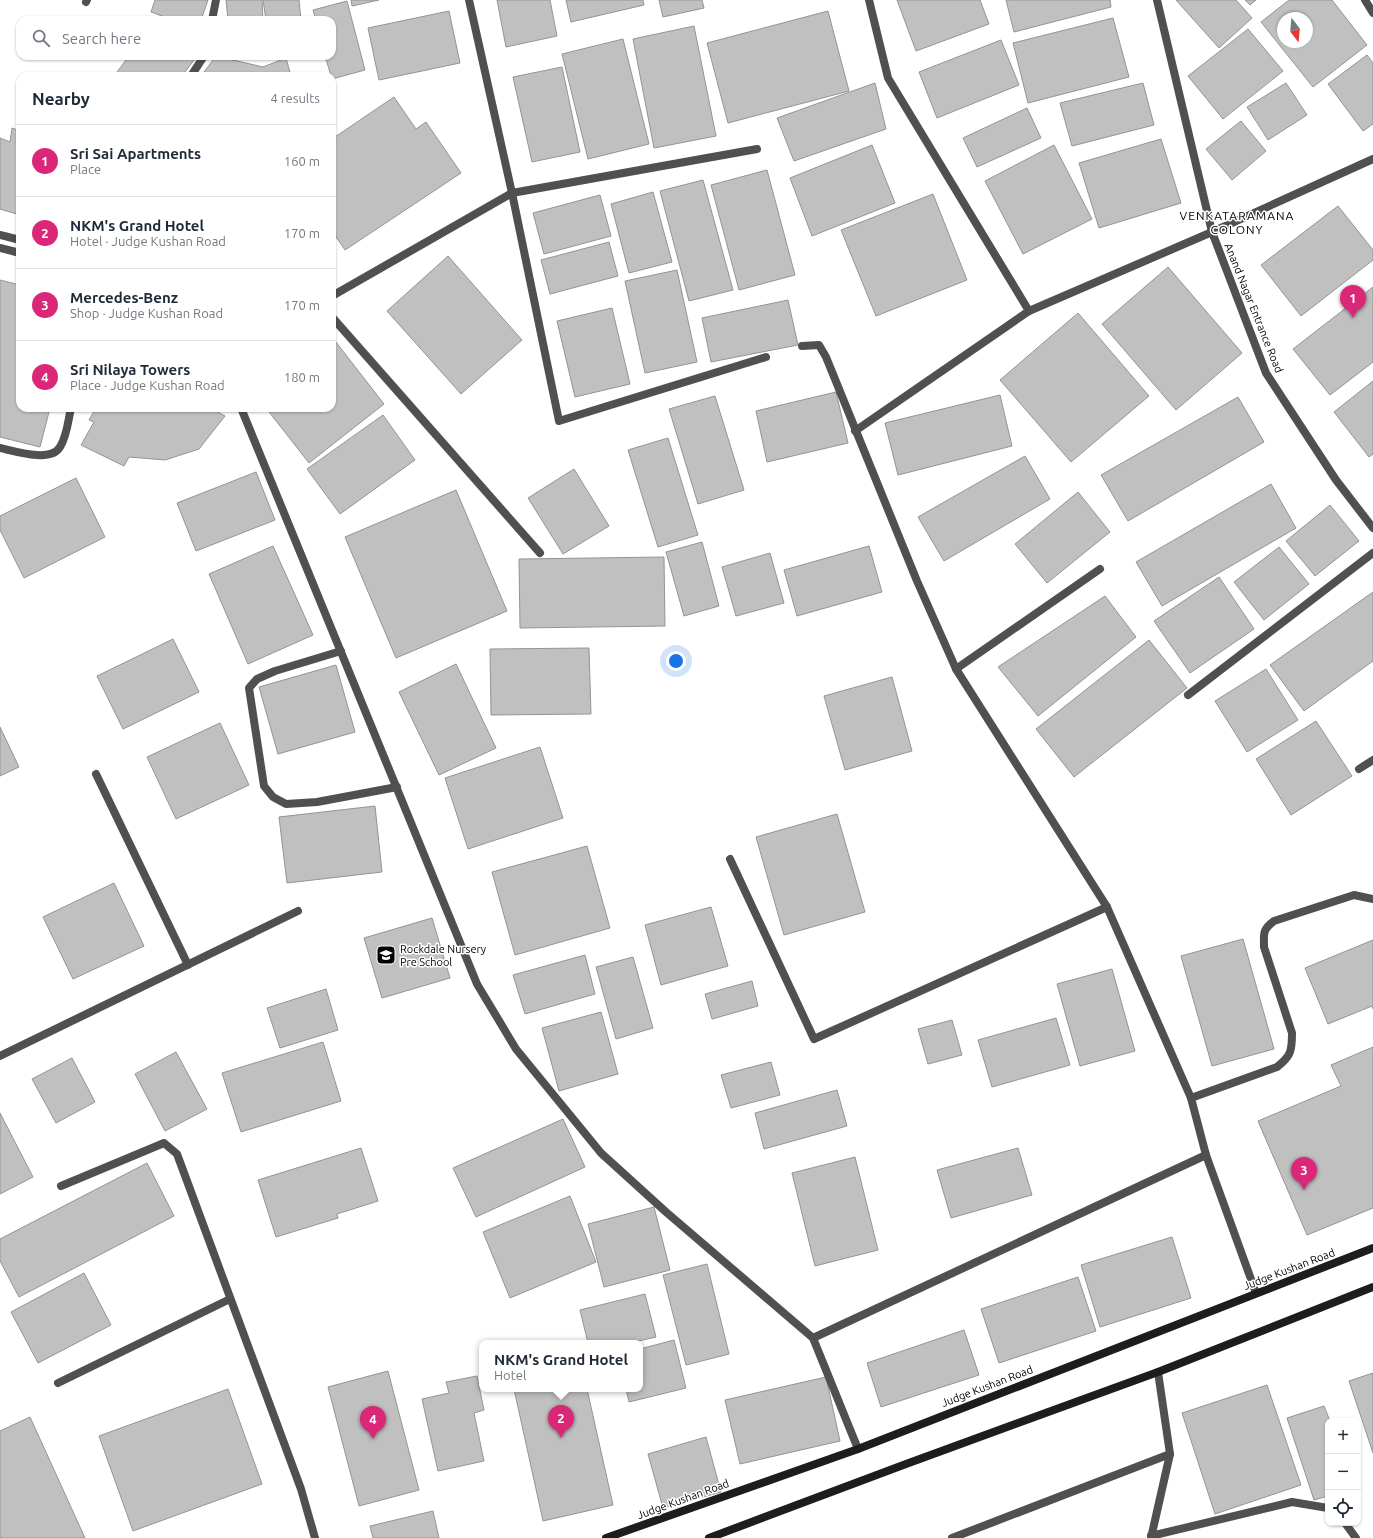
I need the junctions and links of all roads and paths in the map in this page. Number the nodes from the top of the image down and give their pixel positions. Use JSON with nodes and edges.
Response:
{"nodes":[{"id":1,"x":216,"y":0,"type":"edge"},
{"id":2,"x":469,"y":0,"type":"edge"},
{"id":3,"x":869,"y":0,"type":"edge"},
{"id":4,"x":1157,"y":0,"type":"edge"},
{"id":5,"x":1365,"y":0,"type":"edge"},
{"id":6,"x":1373,"y":13,"type":"edge"},
{"id":7,"x":213,"y":16,"type":"edge"},
{"id":8,"x":201,"y":60,"type":"edge"},
{"id":9,"x":194,"y":72,"type":"edge"},
{"id":10,"x":757,"y":149,"type":"dead end"},
{"id":11,"x":1373,"y":159,"type":"edge"},
{"id":12,"x":512,"y":193,"type":"junction"},
{"id":13,"x":1212,"y":232,"type":"junction"},
{"id":14,"x":0,"y":235,"type":"edge"},
{"id":15,"x":16,"y":239,"type":"edge"},
{"id":16,"x":0,"y":248,"type":"edge"},
{"id":17,"x":16,"y":252,"type":"edge"},
{"id":18,"x":336,"y":294,"type":"edge"},
{"id":19,"x":1029,"y":311,"type":"junction"},
{"id":20,"x":336,"y":323,"type":"edge"},
{"id":21,"x":802,"y":346,"type":"dead end"},
{"id":22,"x":766,"y":357,"type":"dead end"},
{"id":23,"x":70,"y":412,"type":"edge"},
{"id":24,"x":243,"y":412,"type":"edge"},
{"id":25,"x":855,"y":432,"type":"junction"},
{"id":26,"x":0,"y":448,"type":"edge"},
{"id":27,"x":1373,"y":528,"type":"edge"},
{"id":28,"x":540,"y":553,"type":"dead end"},
{"id":29,"x":1373,"y":553,"type":"edge"},
{"id":30,"x":1100,"y":569,"type":"dead end"},
{"id":31,"x":341,"y":651,"type":"junction"},
{"id":32,"x":956,"y":669,"type":"junction"},
{"id":33,"x":1188,"y":695,"type":"dead end"},
{"id":34,"x":1373,"y":760,"type":"edge"},
{"id":35,"x":1359,"y":769,"type":"dead end"},
{"id":36,"x":96,"y":774,"type":"dead end"},
{"id":37,"x":397,"y":787,"type":"junction"},
{"id":38,"x":730,"y":859,"type":"dead end"},
{"id":39,"x":1373,"y":900,"type":"edge"},
{"id":40,"x":1107,"y":907,"type":"junction"},
{"id":41,"x":298,"y":911,"type":"dead end"},
{"id":42,"x":188,"y":965,"type":"junction"},
{"id":43,"x":0,"y":1056,"type":"edge"},
{"id":44,"x":1191,"y":1098,"type":"junction"},
{"id":45,"x":1206,"y":1155,"type":"junction"},
{"id":46,"x":61,"y":1186,"type":"dead end"},
{"id":47,"x":1373,"y":1248,"type":"edge"},
{"id":48,"x":1373,"y":1287,"type":"edge"},
{"id":49,"x":1256,"y":1293,"type":"junction"},
{"id":50,"x":230,"y":1299,"type":"junction"},
{"id":51,"x":813,"y":1338,"type":"junction"},
{"id":52,"x":1158,"y":1372,"type":"junction"},
{"id":53,"x":58,"y":1383,"type":"dead end"},
{"id":54,"x":858,"y":1449,"type":"junction"},
{"id":55,"x":1170,"y":1454,"type":"junction"},
{"id":56,"x":1325,"y":1508,"type":"edge"},
{"id":57,"x":1348,"y":1526,"type":"edge"},
{"id":58,"x":1151,"y":1537,"type":"edge"},
{"id":59,"x":315,"y":1538,"type":"edge"},
{"id":60,"x":606,"y":1538,"type":"edge"},
{"id":61,"x":709,"y":1538,"type":"edge"},
{"id":62,"x":952,"y":1538,"type":"edge"},
{"id":63,"x":1356,"y":1538,"type":"edge"}],
"edges":[{"from":1,"to":7,"type":"street"},
{"from":2,"to":12,"type":"street"},
{"from":3,"to":19,"type":"street"},
{"from":4,"to":13,"type":"street","name":"Anand Nagar Entrance Road"},
{"from":5,"to":6,"type":"street"},
{"from":8,"to":9,"type":"street"},
{"from":10,"to":12,"type":"street"},
{"from":11,"to":13,"type":"street"},
{"from":12,"to":18,"type":"street"},
{"from":12,"to":22,"type":"street"},
{"from":13,"to":19,"type":"street"},
{"from":13,"to":27,"type":"street","name":"Anand Nagar Entrance Road"},
{"from":14,"to":15,"type":"street"},
{"from":16,"to":17,"type":"street"},
{"from":19,"to":25,"type":"street"},
{"from":20,"to":28,"type":"street"},
{"from":21,"to":25,"type":"street"},
{"from":23,"to":26,"type":"street"},
{"from":24,"to":31,"type":"street"},
{"from":25,"to":32,"type":"street"},
{"from":29,"to":33,"type":"street"},
{"from":30,"to":32,"type":"street"},
{"from":31,"to":37,"type":"street"},
{"from":31,"to":37,"type":"street"},
{"from":32,"to":40,"type":"street"},
{"from":34,"to":35,"type":"street"},
{"from":36,"to":42,"type":"street"},
{"from":37,"to":51,"type":"street"},
{"from":38,"to":40,"type":"street"},
{"from":39,"to":44,"type":"street"},
{"from":40,"to":44,"type":"street"},
{"from":41,"to":42,"type":"street"},
{"from":42,"to":43,"type":"street"},
{"from":44,"to":45,"type":"street"},
{"from":45,"to":49,"type":"street"},
{"from":45,"to":51,"type":"street"},
{"from":46,"to":50,"type":"street"},
{"from":47,"to":49,"type":"main road","name":"Judge Kushan Road"},
{"from":48,"to":52,"type":"main road"},
{"from":49,"to":54,"type":"main road","name":"Judge Kushan Road"},
{"from":50,"to":53,"type":"street"},
{"from":50,"to":59,"type":"street"},
{"from":51,"to":54,"type":"street"},
{"from":52,"to":55,"type":"street"},
{"from":52,"to":61,"type":"main road"},
{"from":54,"to":60,"type":"main road","name":"Judge Kushan Road"},
{"from":55,"to":58,"type":"street"},
{"from":55,"to":62,"type":"street"},
{"from":56,"to":58,"type":"street"},
{"from":57,"to":63,"type":"street"}]}
